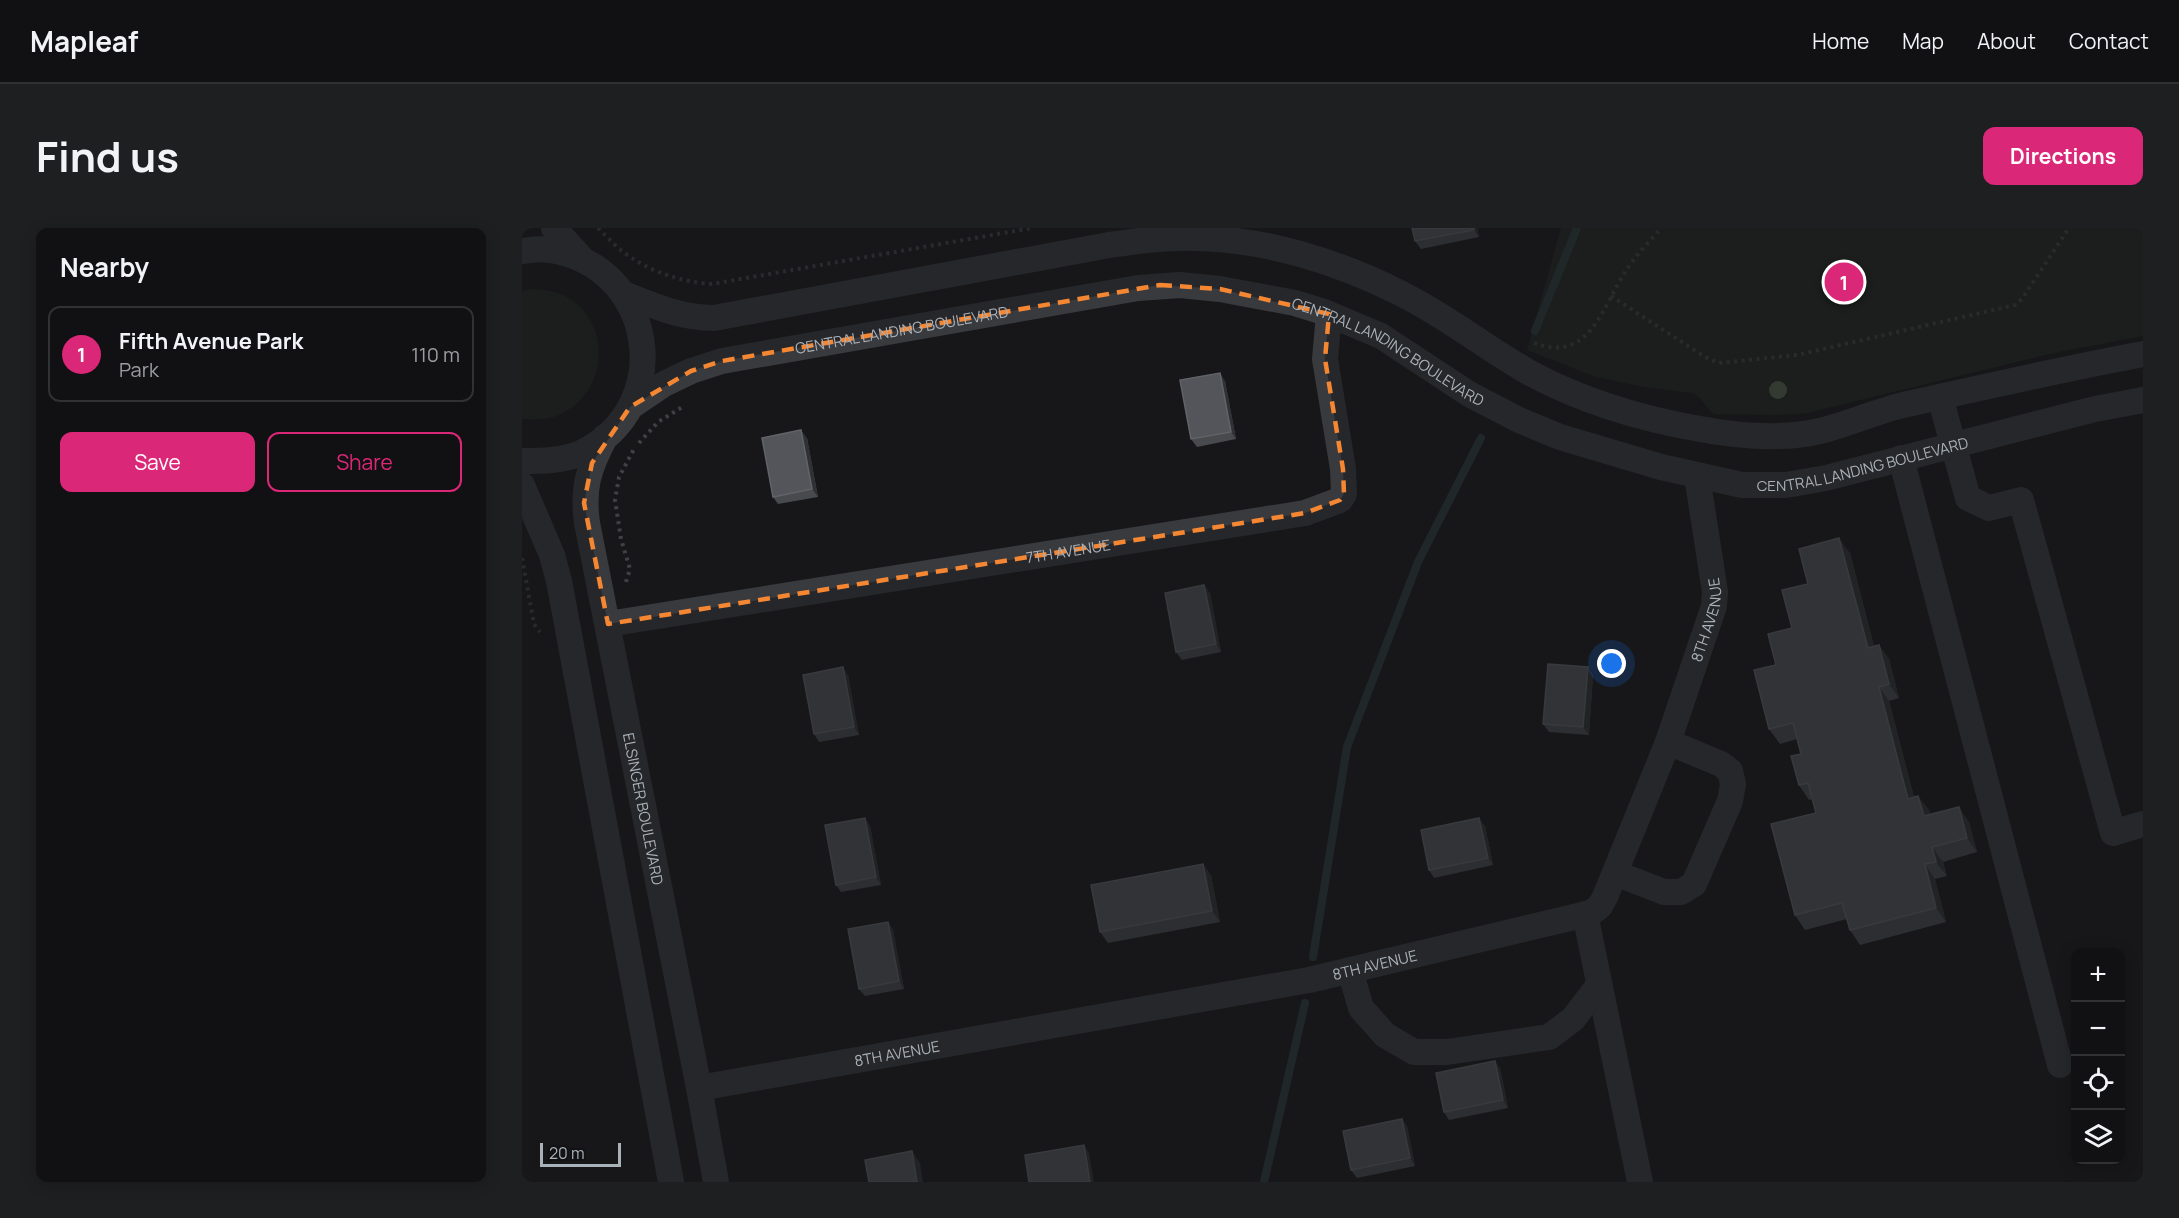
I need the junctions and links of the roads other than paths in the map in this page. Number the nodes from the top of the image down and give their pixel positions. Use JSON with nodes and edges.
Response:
{"nodes":[{"id":1,"x":554,"y":228,"type":"edge"},
{"id":2,"x":522,"y":251,"type":"edge"},
{"id":3,"x":582,"y":259,"type":"junction"},
{"id":4,"x":624,"y":294,"type":"junction"},
{"id":5,"x":1329,"y":314,"type":"junction"},
{"id":6,"x":2143,"y":354,"type":"edge"},
{"id":7,"x":1940,"y":397,"type":"junction"},
{"id":8,"x":2143,"y":400,"type":"edge"},
{"id":9,"x":630,"y":407,"type":"junction"},
{"id":10,"x":605,"y":437,"type":"junction"},
{"id":11,"x":1952,"y":445,"type":"junction"},
{"id":12,"x":1901,"y":458,"type":"junction"},
{"id":13,"x":522,"y":461,"type":"edge"},
{"id":14,"x":1697,"y":476,"type":"junction"},
{"id":15,"x":522,"y":484,"type":"edge"},
{"id":16,"x":608,"y":624,"type":"junction"},
{"id":17,"x":1668,"y":742,"type":"junction"},
{"id":18,"x":2143,"y":824,"type":"edge"},
{"id":19,"x":1615,"y":873,"type":"junction"},
{"id":20,"x":1585,"y":914,"type":"junction"},
{"id":21,"x":1350,"y":970,"type":"junction"},
{"id":22,"x":1599,"y":985,"type":"junction"},
{"id":23,"x":2060,"y":1065,"type":"dead end"},
{"id":24,"x":699,"y":1088,"type":"junction"},
{"id":25,"x":671,"y":1182,"type":"edge"},
{"id":26,"x":716,"y":1182,"type":"edge"},
{"id":27,"x":1640,"y":1182,"type":"edge"}],
"edges":[{"from":1,"to":3,"type":"street"},
{"from":2,"to":3,"type":"street"},
{"from":3,"to":4,"type":"street"},
{"from":4,"to":7,"type":"street"},
{"from":4,"to":9,"type":"street"},
{"from":5,"to":9,"type":"street","name":"CENTRAL LANDING BOULEVARD"},
{"from":5,"to":14,"type":"street","name":"CENTRAL LANDING BOULEVARD"},
{"from":5,"to":16,"type":"street","name":"7TH AVENUE"},
{"from":6,"to":7,"type":"street"},
{"from":7,"to":11,"type":"street"},
{"from":8,"to":11,"type":"street","name":"CENTRAL LANDING BOULEVARD"},
{"from":9,"to":10,"type":"street"},
{"from":10,"to":13,"type":"street"},
{"from":10,"to":16,"type":"street","name":"ELSINGER BOULEVARD"},
{"from":11,"to":12,"type":"street","name":"CENTRAL LANDING BOULEVARD"},
{"from":11,"to":18,"type":"street"},
{"from":12,"to":14,"type":"street","name":"CENTRAL LANDING BOULEVARD"},
{"from":12,"to":23,"type":"street"},
{"from":14,"to":17,"type":"street","name":"8TH AVENUE"},
{"from":15,"to":25,"type":"street"},
{"from":16,"to":24,"type":"street","name":"ELSINGER BOULEVARD"},
{"from":17,"to":19,"type":"street","name":"8TH AVENUE"},
{"from":17,"to":19,"type":"street"},
{"from":19,"to":20,"type":"street","name":"8TH AVENUE"},
{"from":20,"to":21,"type":"street","name":"8TH AVENUE"},
{"from":20,"to":22,"type":"street"},
{"from":21,"to":22,"type":"street"},
{"from":21,"to":24,"type":"street","name":"8TH AVENUE"},
{"from":22,"to":27,"type":"street"},
{"from":24,"to":26,"type":"street","name":"ELSINGER BOULEVARD"}]}
